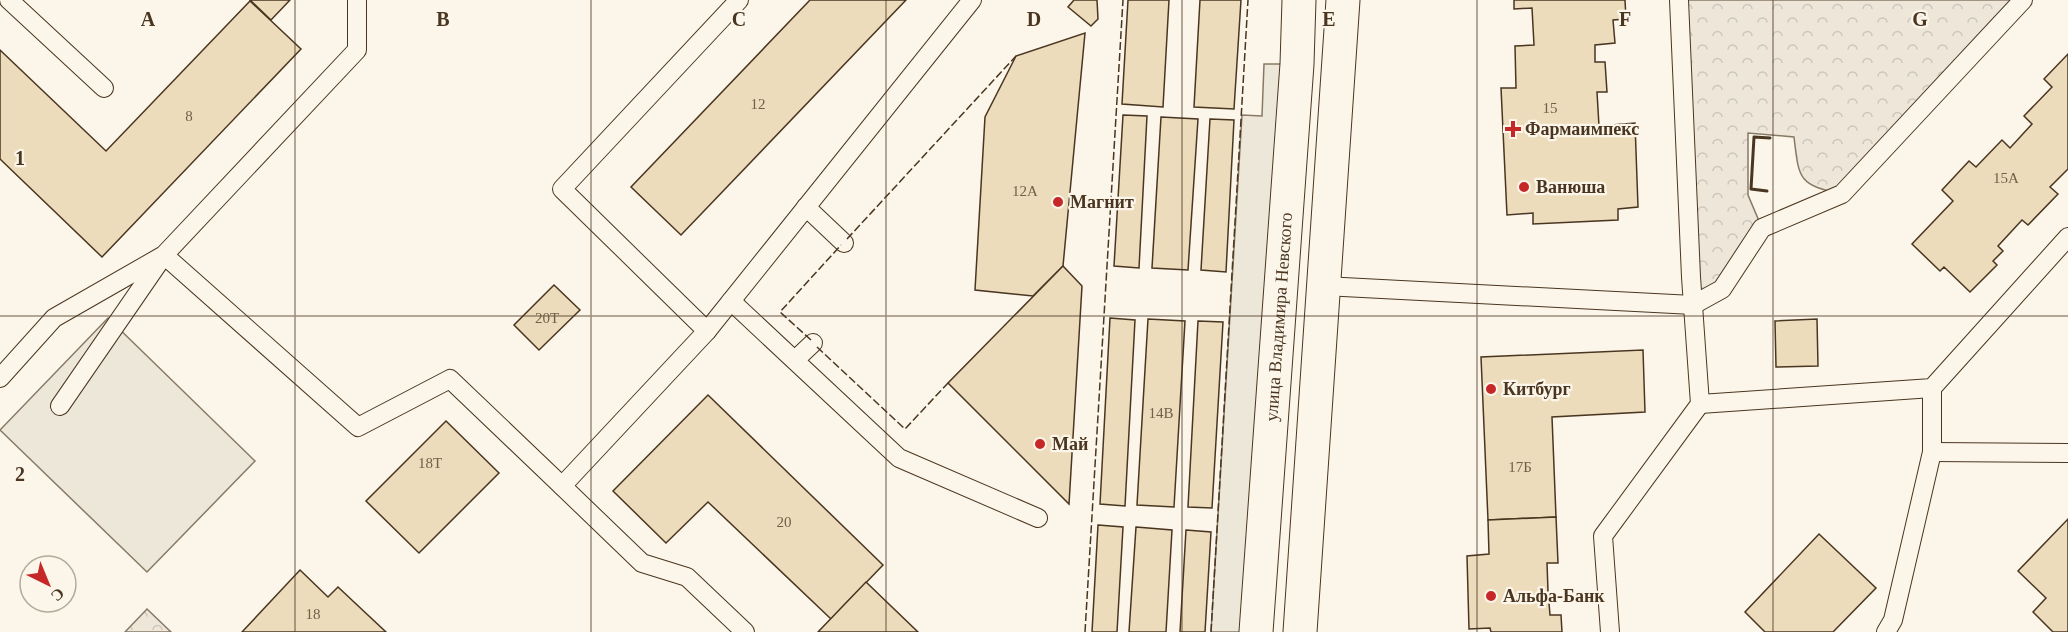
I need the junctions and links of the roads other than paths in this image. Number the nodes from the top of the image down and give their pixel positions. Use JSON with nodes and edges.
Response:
{"nodes":[{"id":1,"x":9,"y":0,"type":"edge"},
{"id":2,"x":357,"y":0,"type":"edge"},
{"id":3,"x":739,"y":0,"type":"edge"},
{"id":4,"x":972,"y":0,"type":"edge"},
{"id":5,"x":1299,"y":0,"type":"edge"},
{"id":6,"x":1343,"y":0,"type":"edge"},
{"id":7,"x":1679,"y":0,"type":"edge"},
{"id":8,"x":2023,"y":0,"type":"edge"},
{"id":9,"x":104,"y":88,"type":"dead end"},
{"id":10,"x":806,"y":207,"type":"junction"},
{"id":11,"x":2068,"y":237,"type":"edge"},
{"id":12,"x":844,"y":243,"type":"dead end"},
{"id":13,"x":164,"y":255,"type":"junction"},
{"id":14,"x":1324,"y":286,"type":"junction"},
{"id":15,"x":732,"y":301,"type":"junction"},
{"id":16,"x":1693,"y":305,"type":"junction"},
{"id":17,"x":707,"y":331,"type":"junction"},
{"id":18,"x":813,"y":342,"type":"dead end"},
{"id":19,"x":795,"y":360,"type":"junction"},
{"id":20,"x":0,"y":378,"type":"edge"},
{"id":21,"x":1932,"y":388,"type":"junction"},
{"id":22,"x":1700,"y":404,"type":"junction"},
{"id":23,"x":60,"y":406,"type":"dead end"},
{"id":24,"x":1932,"y":452,"type":"junction"},
{"id":25,"x":2067,"y":454,"type":"edge"},
{"id":26,"x":562,"y":486,"type":"junction"},
{"id":27,"x":1038,"y":518,"type":"dead end"},
{"id":28,"x":745,"y":632,"type":"edge"},
{"id":29,"x":1256,"y":632,"type":"edge"},
{"id":30,"x":1300,"y":632,"type":"edge"},
{"id":31,"x":1610,"y":632,"type":"edge"},
{"id":32,"x":1886,"y":632,"type":"edge"}],
"edges":[{"from":1,"to":9,"type":"lane"},
{"from":2,"to":13,"type":"lane"},
{"from":3,"to":17,"type":"lane"},
{"from":4,"to":10,"type":"lane"},
{"from":5,"to":29,"type":"street","name":"улица Владимира Невского"},
{"from":6,"to":14,"type":"street"},
{"from":7,"to":16,"type":"lane"},
{"from":8,"to":16,"type":"lane"},
{"from":10,"to":12,"type":"lane"},
{"from":10,"to":15,"type":"lane"},
{"from":11,"to":21,"type":"lane"},
{"from":13,"to":20,"type":"lane"},
{"from":13,"to":23,"type":"lane"},
{"from":13,"to":26,"type":"lane"},
{"from":14,"to":16,"type":"lane"},
{"from":14,"to":30,"type":"street"},
{"from":15,"to":17,"type":"lane"},
{"from":15,"to":19,"type":"lane"},
{"from":16,"to":22,"type":"lane"},
{"from":17,"to":26,"type":"lane"},
{"from":18,"to":19,"type":"lane"},
{"from":19,"to":27,"type":"lane"},
{"from":21,"to":22,"type":"lane"},
{"from":21,"to":24,"type":"lane"},
{"from":22,"to":31,"type":"lane"},
{"from":24,"to":25,"type":"lane"},
{"from":24,"to":32,"type":"lane"},
{"from":26,"to":28,"type":"lane"}]}
